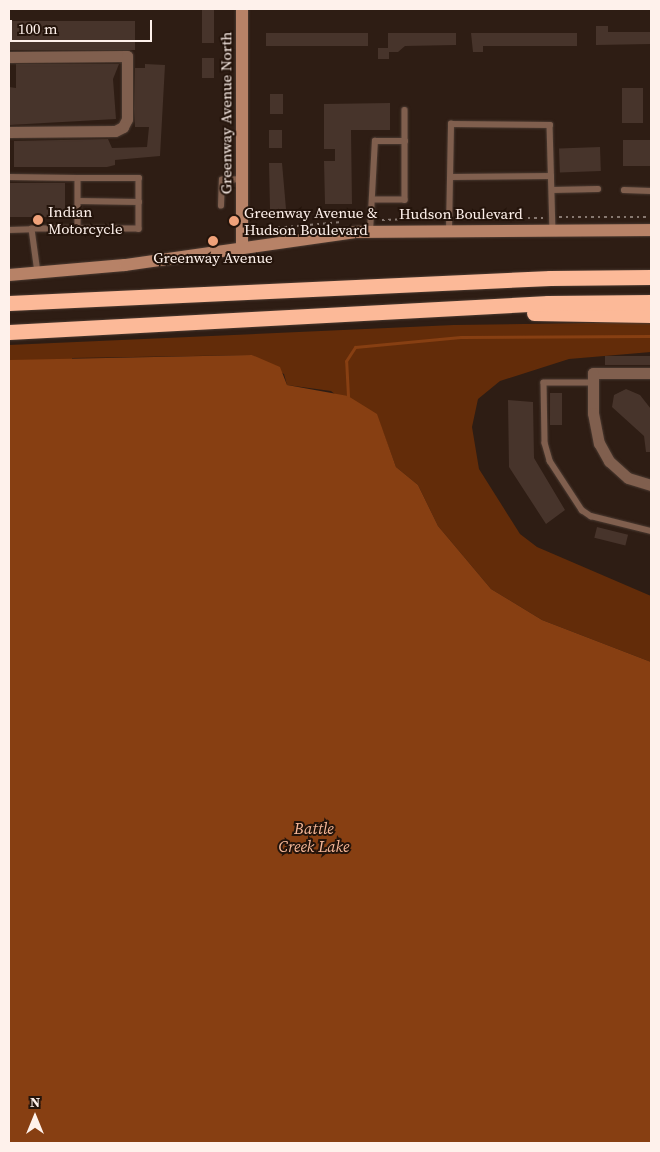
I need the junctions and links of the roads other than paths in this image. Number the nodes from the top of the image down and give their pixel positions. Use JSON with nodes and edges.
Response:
{"nodes":[{"id":1,"x":242,"y":9,"type":"edge"},
{"id":2,"x":9,"y":57,"type":"edge"},
{"id":3,"x":405,"y":110,"type":"dead end"},
{"id":4,"x":9,"y":132,"type":"edge"},
{"id":5,"x":405,"y":141,"type":"junction"},
{"id":6,"x":551,"y":176,"type":"junction"},
{"id":7,"x":9,"y":177,"type":"edge"},
{"id":8,"x":78,"y":178,"type":"junction"},
{"id":9,"x":451,"y":178,"type":"junction"},
{"id":10,"x":242,"y":179,"type":"junction"},
{"id":11,"x":598,"y":189,"type":"dead end"},
{"id":12,"x":552,"y":190,"type":"junction"},
{"id":13,"x":624,"y":190,"type":"dead end"},
{"id":14,"x":651,"y":191,"type":"edge"},
{"id":15,"x":375,"y":200,"type":"junction"},
{"id":16,"x":78,"y":202,"type":"junction"},
{"id":17,"x":139,"y":202,"type":"junction"},
{"id":18,"x":221,"y":206,"type":"dead end"},
{"id":19,"x":32,"y":229,"type":"junction"},
{"id":20,"x":78,"y":229,"type":"junction"},
{"id":21,"x":9,"y":230,"type":"edge"},
{"id":22,"x":449,"y":230,"type":"junction"},
{"id":23,"x":553,"y":230,"type":"junction"},
{"id":24,"x":651,"y":230,"type":"edge"},
{"id":25,"x":370,"y":232,"type":"junction"},
{"id":26,"x":242,"y":247,"type":"junction"},
{"id":27,"x":38,"y":273,"type":"junction"},
{"id":28,"x":9,"y":275,"type":"edge"},
{"id":29,"x":651,"y":278,"type":"edge"},
{"id":30,"x":651,"y":302,"type":"edge"},
{"id":31,"x":9,"y":303,"type":"edge"},
{"id":32,"x":425,"y":310,"type":"junction"},
{"id":33,"x":651,"y":315,"type":"edge"},
{"id":34,"x":9,"y":332,"type":"edge"},
{"id":35,"x":651,"y":373,"type":"edge"},
{"id":36,"x":593,"y":383,"type":"junction"},
{"id":37,"x":651,"y":485,"type":"edge"},
{"id":38,"x":651,"y":531,"type":"edge"}],
"edges":[{"from":1,"to":10,"type":"street","name":"Greenway Avenue North"},
{"from":2,"to":4,"type":"street"},
{"from":3,"to":5,"type":"lane"},
{"from":5,"to":15,"type":"lane"},
{"from":5,"to":15,"type":"lane"},
{"from":6,"to":9,"type":"lane"},
{"from":6,"to":9,"type":"lane"},
{"from":6,"to":12,"type":"lane"},
{"from":7,"to":8,"type":"lane"},
{"from":8,"to":16,"type":"lane"},
{"from":8,"to":17,"type":"lane"},
{"from":9,"to":22,"type":"lane"},
{"from":10,"to":18,"type":"lane"},
{"from":10,"to":26,"type":"street","name":"Greenway Avenue North"},
{"from":11,"to":12,"type":"lane"},
{"from":12,"to":23,"type":"lane"},
{"from":13,"to":14,"type":"lane"},
{"from":15,"to":25,"type":"lane"},
{"from":16,"to":17,"type":"lane"},
{"from":16,"to":20,"type":"lane"},
{"from":17,"to":20,"type":"lane"},
{"from":19,"to":20,"type":"lane"},
{"from":19,"to":21,"type":"lane"},
{"from":19,"to":27,"type":"lane"},
{"from":22,"to":23,"type":"street","name":"Hudson Boulevard"},
{"from":22,"to":25,"type":"street","name":"Hudson Boulevard"},
{"from":23,"to":24,"type":"street","name":"Hudson Boulevard"},
{"from":25,"to":26,"type":"street","name":"Hudson Boulevard"},
{"from":26,"to":27,"type":"street","name":"Hudson Boulevard"},
{"from":27,"to":28,"type":"street","name":"Hudson Boulevard"},
{"from":29,"to":31,"type":"highway"},
{"from":30,"to":32,"type":"highway"},
{"from":32,"to":33,"type":"highway"},
{"from":32,"to":34,"type":"highway"},
{"from":35,"to":36,"type":"street"},
{"from":36,"to":37,"type":"street"},
{"from":36,"to":38,"type":"lane"}]}
